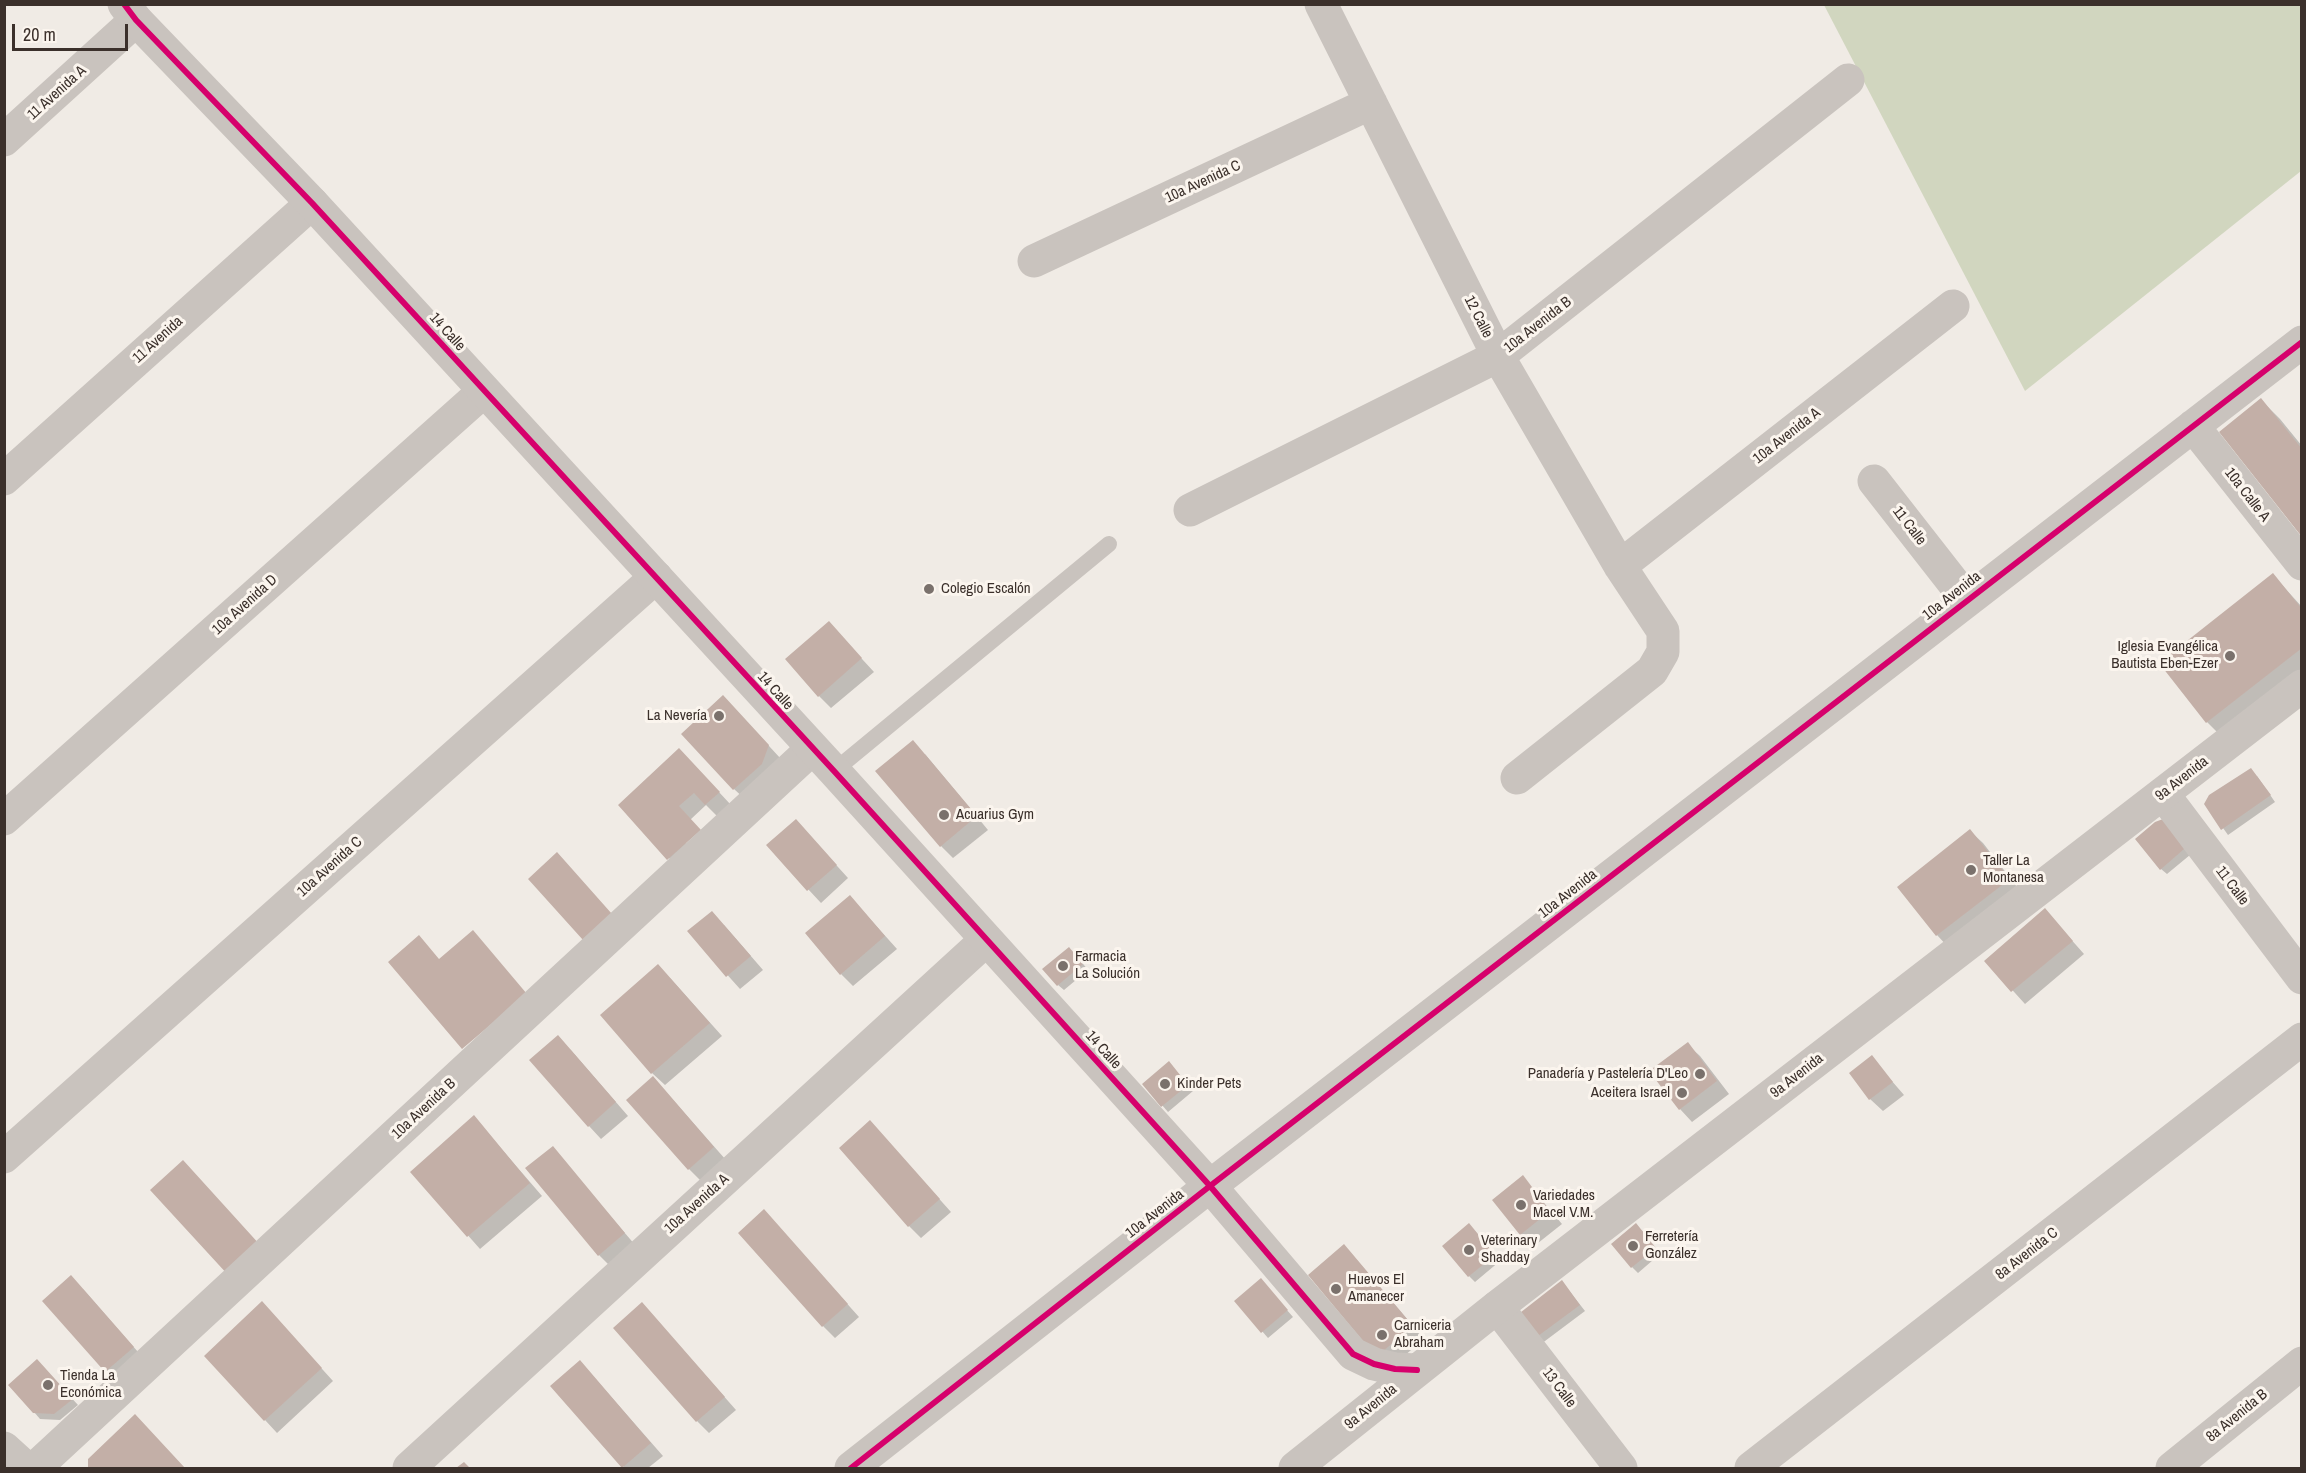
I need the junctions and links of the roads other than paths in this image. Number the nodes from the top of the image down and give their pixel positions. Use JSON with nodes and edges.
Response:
{"nodes":[{"id":1,"x":1321,"y":4,"type":"edge"},
{"id":2,"x":130,"y":12,"type":"edge"},
{"id":3,"x":1848,"y":80,"type":"dead end"},
{"id":4,"x":1371,"y":104,"type":"junction"},
{"id":5,"x":4,"y":140,"type":"edge"},
{"id":6,"x":312,"y":203,"type":"junction"},
{"id":7,"x":1034,"y":261,"type":"dead end"},
{"id":8,"x":1953,"y":306,"type":"dead end"},
{"id":9,"x":2301,"y":342,"type":"edge"},
{"id":10,"x":1498,"y":356,"type":"junction"},
{"id":11,"x":484,"y":391,"type":"junction"},
{"id":12,"x":2193,"y":426,"type":"junction"},
{"id":13,"x":4,"y":479,"type":"edge"},
{"id":14,"x":1874,"y":481,"type":"dead end"},
{"id":15,"x":1190,"y":510,"type":"dead end"},
{"id":16,"x":1109,"y":544,"type":"dead end"},
{"id":17,"x":2301,"y":564,"type":"edge"},
{"id":18,"x":1620,"y":566,"type":"junction"},
{"id":19,"x":656,"y":577,"type":"junction"},
{"id":20,"x":1967,"y":600,"type":"junction"},
{"id":21,"x":2301,"y":687,"type":"edge"},
{"id":22,"x":823,"y":760,"type":"junction"},
{"id":23,"x":1517,"y":778,"type":"dead end"},
{"id":24,"x":2163,"y":794,"type":"junction"},
{"id":25,"x":4,"y":819,"type":"edge"},
{"id":26,"x":986,"y":940,"type":"junction"},
{"id":27,"x":2301,"y":978,"type":"edge"},
{"id":28,"x":2301,"y":1039,"type":"edge"},
{"id":29,"x":4,"y":1156,"type":"edge"},
{"id":30,"x":1210,"y":1186,"type":"junction"},
{"id":31,"x":1497,"y":1307,"type":"junction"},
{"id":32,"x":1353,"y":1354,"type":"junction"},
{"id":33,"x":2301,"y":1363,"type":"edge"},
{"id":34,"x":1417,"y":1370,"type":"junction"},
{"id":35,"x":1357,"y":1418,"type":"junction"},
{"id":36,"x":4,"y":1448,"type":"edge"},
{"id":37,"x":1304,"y":1466,"type":"edge"},
{"id":38,"x":26,"y":1468,"type":"edge"},
{"id":39,"x":35,"y":1468,"type":"edge"},
{"id":40,"x":409,"y":1468,"type":"edge"},
{"id":41,"x":851,"y":1468,"type":"edge"},
{"id":42,"x":1621,"y":1468,"type":"edge"},
{"id":43,"x":1751,"y":1468,"type":"edge"},
{"id":44,"x":2172,"y":1468,"type":"edge"}],
"edges":[{"from":1,"to":4,"type":"street","name":"12 Calle"},
{"from":2,"to":5,"type":"street","name":"11 Avenida A"},
{"from":2,"to":6,"type":"street","name":"14 Calle"},
{"from":3,"to":10,"type":"street","name":"10a Avenida B"},
{"from":4,"to":7,"type":"street","name":"10a Avenida C"},
{"from":4,"to":10,"type":"street","name":"12 Calle"},
{"from":6,"to":11,"type":"street","name":"14 Calle"},
{"from":6,"to":13,"type":"street","name":"11 Avenida"},
{"from":8,"to":18,"type":"street","name":"10a Avenida A"},
{"from":9,"to":12,"type":"street","name":"10a Avenida"},
{"from":10,"to":15,"type":"street","name":"10a Avenida B"},
{"from":10,"to":18,"type":"street","name":"12 Calle"},
{"from":11,"to":19,"type":"street","name":"14 Calle"},
{"from":11,"to":25,"type":"street","name":"10a Avenida D"},
{"from":12,"to":17,"type":"street","name":"10a Calle A"},
{"from":12,"to":20,"type":"street","name":"10a Avenida"},
{"from":14,"to":20,"type":"street","name":"11 Calle"},
{"from":16,"to":22,"type":"lane"},
{"from":18,"to":23,"type":"street","name":"12 Calle"},
{"from":19,"to":22,"type":"street","name":"14 Calle"},
{"from":19,"to":29,"type":"street","name":"10a Avenida C"},
{"from":20,"to":30,"type":"street","name":"10a Avenida"},
{"from":21,"to":24,"type":"street","name":"9a Avenida"},
{"from":22,"to":26,"type":"street","name":"14 Calle"},
{"from":22,"to":39,"type":"street","name":"10a Avenida B"},
{"from":24,"to":27,"type":"street","name":"11 Calle"},
{"from":24,"to":31,"type":"street","name":"9a Avenida"},
{"from":26,"to":30,"type":"street","name":"14 Calle"},
{"from":26,"to":40,"type":"street","name":"10a Avenida A"},
{"from":28,"to":43,"type":"street","name":"8a Avenida C"},
{"from":30,"to":32,"type":"street","name":"14 Calle"},
{"from":30,"to":41,"type":"street","name":"10a Avenida"},
{"from":31,"to":34,"type":"street","name":"9a Avenida"},
{"from":31,"to":42,"type":"street","name":"13 Calle"},
{"from":32,"to":34,"type":"street","name":"14 Calle"},
{"from":32,"to":35,"type":"street","name":"14 Calle"},
{"from":33,"to":44,"type":"street","name":"8a Avenida B"},
{"from":34,"to":35,"type":"street","name":"9a Avenida"},
{"from":35,"to":37,"type":"street","name":"9a Avenida"},
{"from":36,"to":38,"type":"street"}]}
